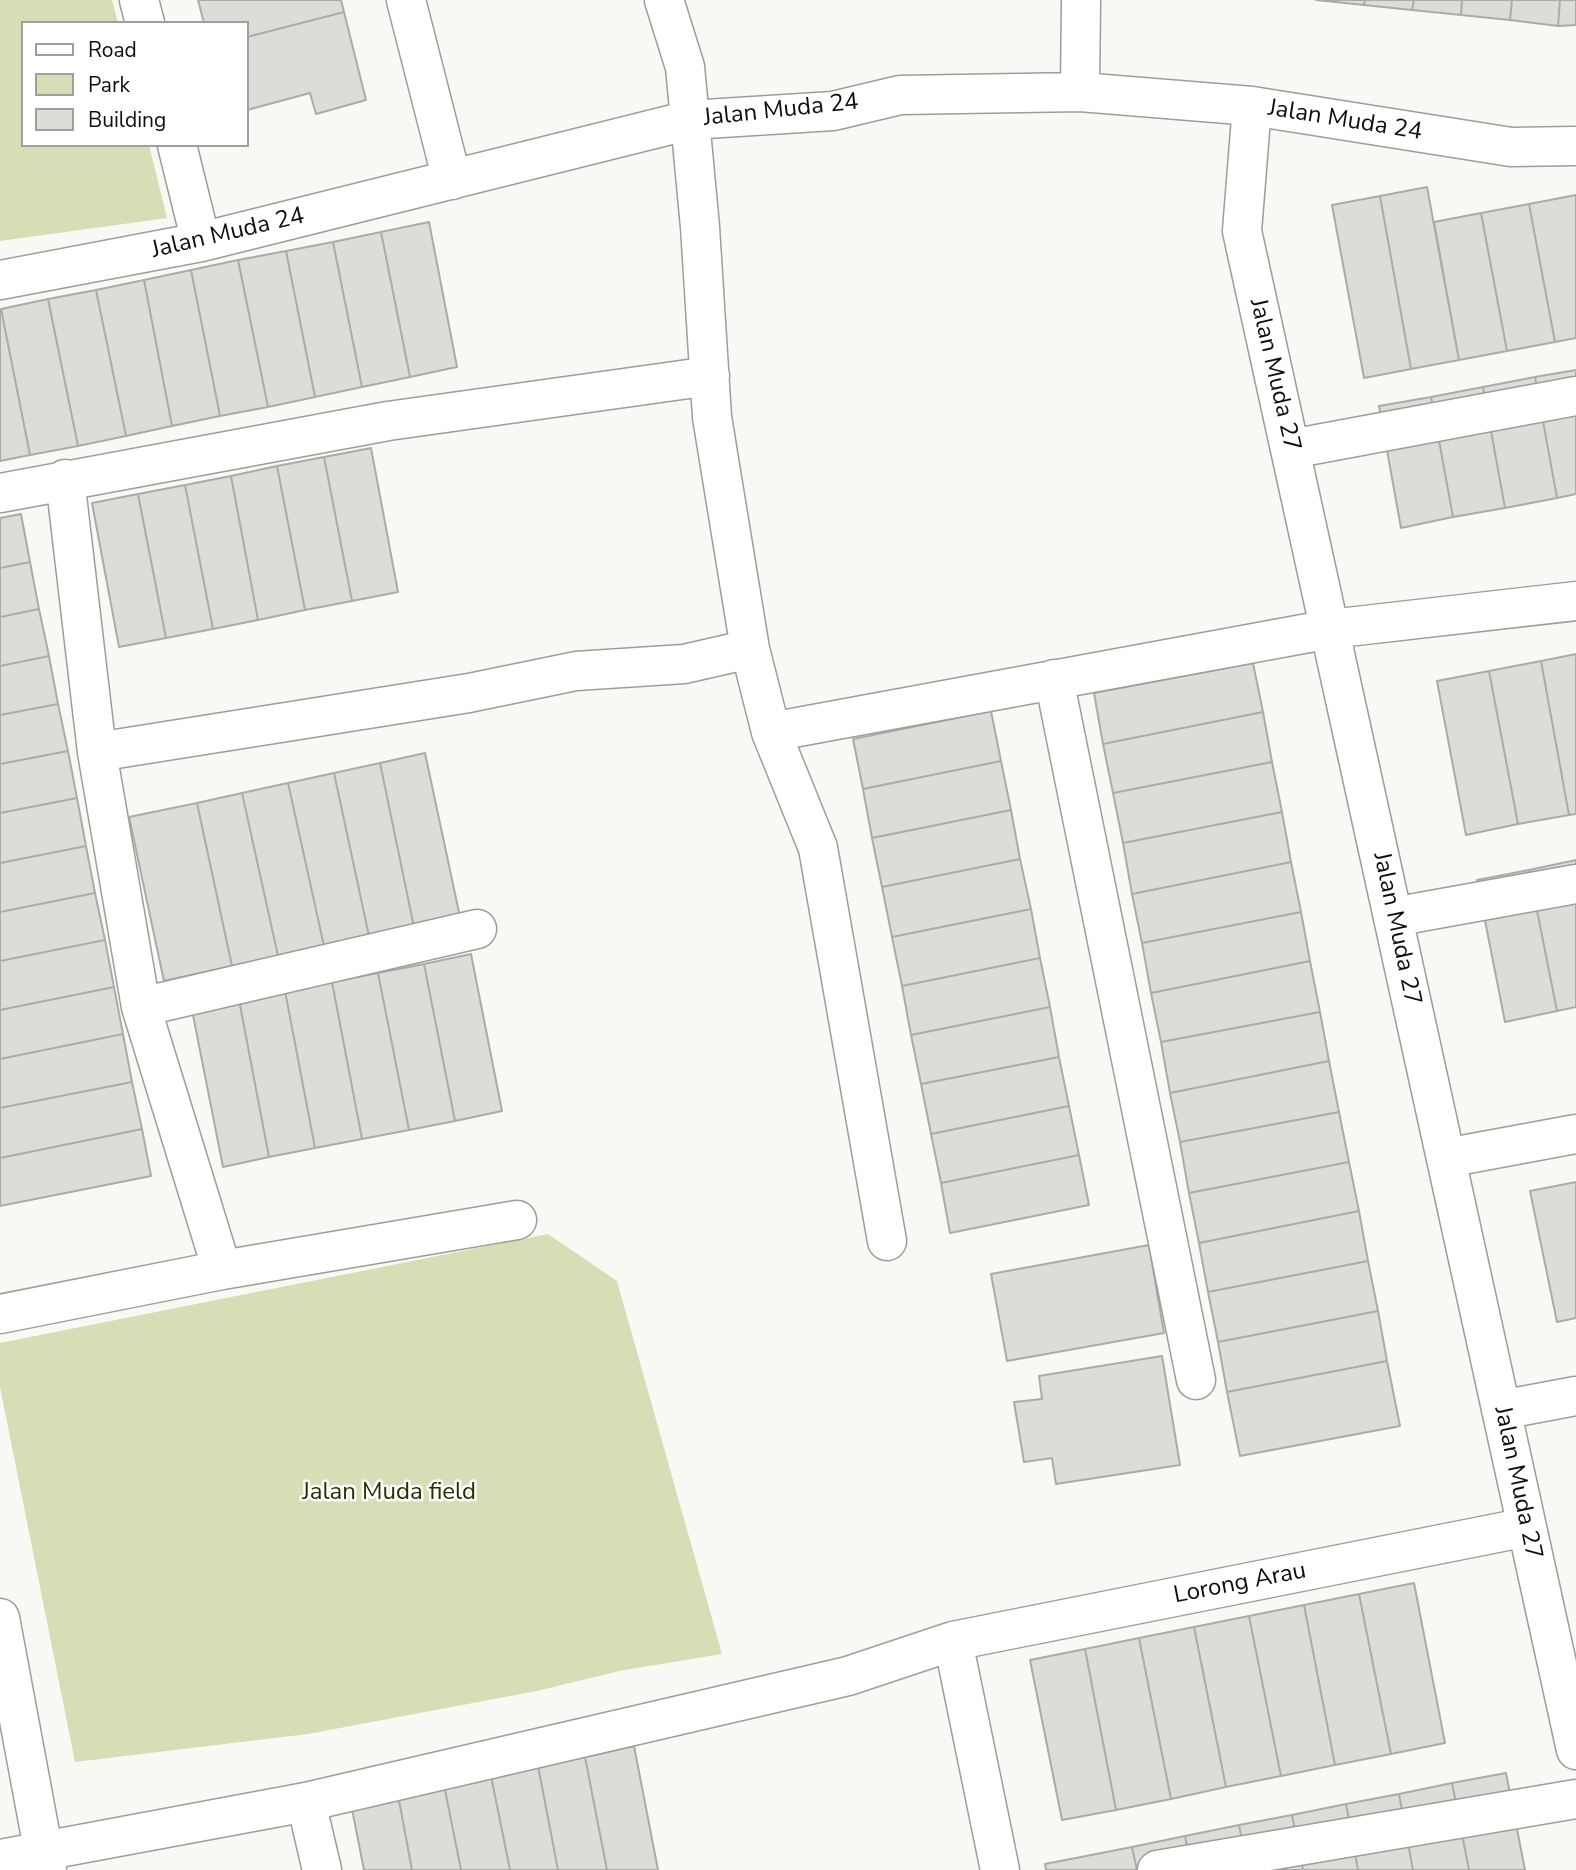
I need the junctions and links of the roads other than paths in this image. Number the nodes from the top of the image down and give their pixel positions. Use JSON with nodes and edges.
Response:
{"nodes":[{"id":1,"x":139,"y":0,"type":"edge"},
{"id":2,"x":406,"y":0,"type":"edge"},
{"id":3,"x":664,"y":0,"type":"edge"},
{"id":4,"x":1081,"y":0,"type":"edge"},
{"id":5,"x":144,"y":21,"type":"edge"},
{"id":6,"x":1080,"y":92,"type":"junction"},
{"id":7,"x":1252,"y":106,"type":"junction"},
{"id":8,"x":690,"y":120,"type":"junction"},
{"id":9,"x":1576,"y":146,"type":"edge"},
{"id":10,"x":177,"y":147,"type":"edge"},
{"id":11,"x":452,"y":180,"type":"junction"},
{"id":12,"x":201,"y":242,"type":"junction"},
{"id":13,"x":0,"y":280,"type":"edge"},
{"id":14,"x":710,"y":376,"type":"junction"},
{"id":15,"x":1576,"y":396,"type":"edge"},
{"id":16,"x":1291,"y":449,"type":"junction"},
{"id":17,"x":65,"y":480,"type":"junction"},
{"id":18,"x":0,"y":492,"type":"edge"},
{"id":19,"x":1576,"y":601,"type":"edge"},
{"id":20,"x":1330,"y":628,"type":"junction"},
{"id":21,"x":750,"y":649,"type":"junction"},
{"id":22,"x":1054,"y":679,"type":"junction"},
{"id":23,"x":771,"y":732,"type":"junction"},
{"id":24,"x":97,"y":752,"type":"junction"},
{"id":25,"x":1576,"y":884,"type":"edge"},
{"id":26,"x":1393,"y":917,"type":"junction"},
{"id":27,"x":477,"y":929,"type":"dead end"},
{"id":28,"x":141,"y":1007,"type":"junction"},
{"id":29,"x":1576,"y":1134,"type":"edge"},
{"id":30,"x":1446,"y":1158,"type":"junction"},
{"id":31,"x":517,"y":1220,"type":"dead end"},
{"id":32,"x":887,"y":1241,"type":"dead end"},
{"id":33,"x":222,"y":1270,"type":"junction"},
{"id":34,"x":0,"y":1314,"type":"edge"},
{"id":35,"x":1196,"y":1380,"type":"dead end"},
{"id":36,"x":1576,"y":1396,"type":"edge"},
{"id":37,"x":1502,"y":1410,"type":"junction"},
{"id":38,"x":1527,"y":1527,"type":"junction"},
{"id":39,"x":0,"y":1618,"type":"edge"},
{"id":40,"x":1562,"y":1622,"type":"edge"},
{"id":41,"x":953,"y":1641,"type":"junction"},
{"id":42,"x":1576,"y":1750,"type":"edge"},
{"id":43,"x":1576,"y":1799,"type":"edge"},
{"id":44,"x":306,"y":1802,"type":"junction"},
{"id":45,"x":0,"y":1858,"type":"edge"},
{"id":46,"x":45,"y":1860,"type":"edge"},
{"id":47,"x":323,"y":1870,"type":"edge"},
{"id":48,"x":1000,"y":1870,"type":"edge"},
{"id":49,"x":1157,"y":1870,"type":"edge"}],
"edges":[{"from":1,"to":5,"type":"street"},
{"from":2,"to":11,"type":"street"},
{"from":3,"to":8,"type":"street"},
{"from":4,"to":6,"type":"street"},
{"from":6,"to":7,"type":"street","name":"Jalan Muda 24"},
{"from":6,"to":8,"type":"street","name":"Jalan Muda 24"},
{"from":7,"to":9,"type":"street","name":"Jalan Muda 24"},
{"from":7,"to":16,"type":"street","name":"Jalan Muda 27"},
{"from":8,"to":11,"type":"street","name":"Jalan Muda 24"},
{"from":8,"to":14,"type":"street"},
{"from":10,"to":12,"type":"street"},
{"from":11,"to":12,"type":"street","name":"Jalan Muda 24"},
{"from":12,"to":13,"type":"street","name":"Jalan Muda 24"},
{"from":14,"to":17,"type":"street"},
{"from":14,"to":21,"type":"street"},
{"from":15,"to":16,"type":"street"},
{"from":16,"to":20,"type":"street","name":"Jalan Muda 27"},
{"from":17,"to":18,"type":"street"},
{"from":17,"to":24,"type":"street"},
{"from":19,"to":20,"type":"street"},
{"from":20,"to":22,"type":"street"},
{"from":20,"to":26,"type":"street","name":"Jalan Muda 27"},
{"from":21,"to":23,"type":"street"},
{"from":21,"to":24,"type":"street"},
{"from":22,"to":23,"type":"street"},
{"from":22,"to":35,"type":"street"},
{"from":23,"to":32,"type":"street"},
{"from":24,"to":28,"type":"street"},
{"from":25,"to":26,"type":"street"},
{"from":26,"to":30,"type":"street","name":"Jalan Muda 27"},
{"from":27,"to":28,"type":"street"},
{"from":28,"to":33,"type":"street"},
{"from":29,"to":30,"type":"street"},
{"from":30,"to":37,"type":"street","name":"Jalan Muda 27"},
{"from":31,"to":33,"type":"street"},
{"from":33,"to":34,"type":"street"},
{"from":36,"to":37,"type":"street"},
{"from":37,"to":38,"type":"street","name":"Jalan Muda 27"},
{"from":38,"to":40,"type":"street","name":"Jalan Muda 27"},
{"from":38,"to":41,"type":"street","name":"Lorong Arau"},
{"from":39,"to":46,"type":"street"},
{"from":40,"to":42,"type":"street","name":"Jalan Muda 27"},
{"from":41,"to":44,"type":"street","name":"Lorong Arau"},
{"from":41,"to":48,"type":"street"},
{"from":43,"to":49,"type":"street"},
{"from":44,"to":46,"type":"street","name":"Lorong Arau"},
{"from":44,"to":47,"type":"street"},
{"from":45,"to":46,"type":"street","name":"Lorong Arau"}]}
